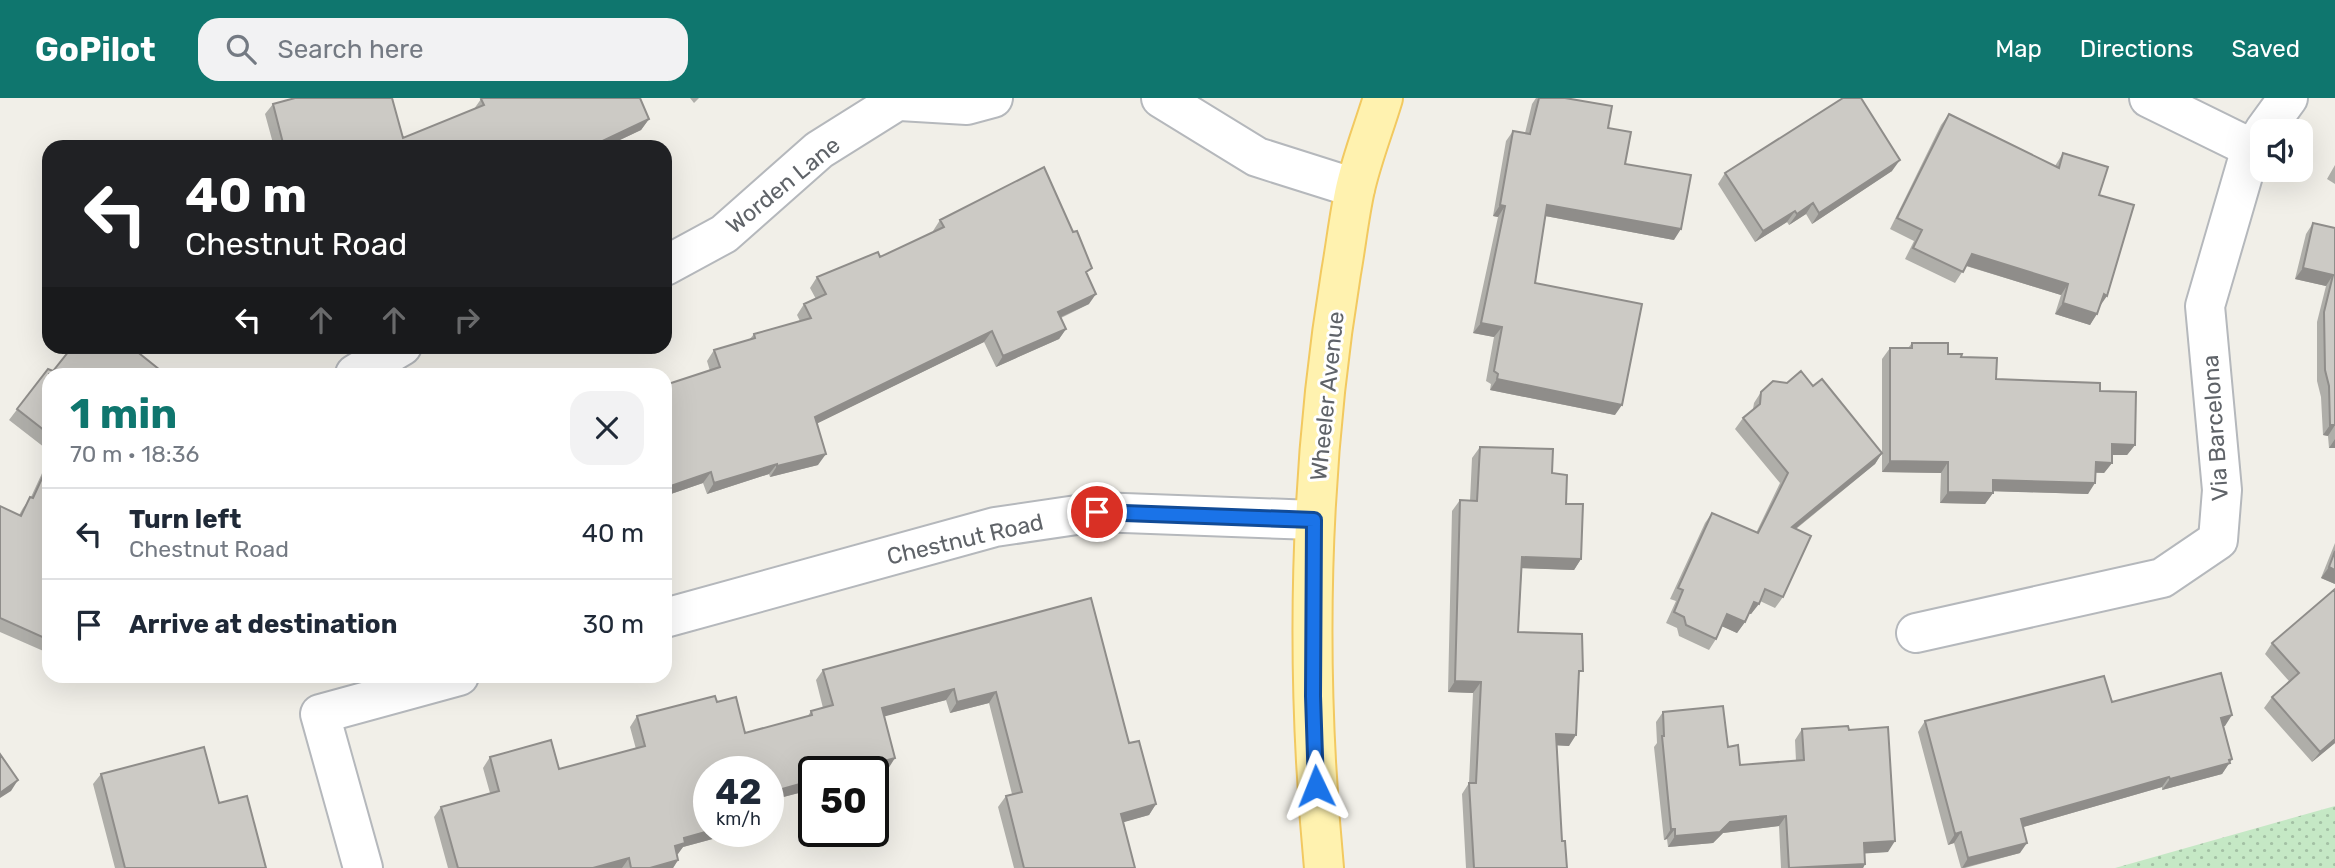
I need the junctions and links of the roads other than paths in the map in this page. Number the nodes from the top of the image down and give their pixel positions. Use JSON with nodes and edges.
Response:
{"nodes":[{"id":1,"x":993,"y":98,"type":"edge"},
{"id":2,"x":1161,"y":98,"type":"edge"},
{"id":3,"x":1383,"y":98,"type":"edge"},
{"id":4,"x":2149,"y":98,"type":"edge"},
{"id":5,"x":2288,"y":98,"type":"edge"},
{"id":6,"x":901,"y":99,"type":"edge"},
{"id":7,"x":2272,"y":119,"type":"edge"},
{"id":8,"x":2250,"y":134,"type":"edge"},
{"id":9,"x":2250,"y":165,"type":"edge"},
{"id":10,"x":1355,"y":188,"type":"junction"},
{"id":11,"x":672,"y":262,"type":"edge"},
{"id":12,"x":389,"y":354,"type":"edge"},
{"id":13,"x":365,"y":368,"type":"edge"},
{"id":14,"x":1314,"y":520,"type":"junction"},
{"id":15,"x":672,"y":616,"type":"edge"},
{"id":16,"x":1916,"y":633,"type":"dead end"},
{"id":17,"x":433,"y":683,"type":"edge"},
{"id":18,"x":363,"y":868,"type":"edge"},
{"id":19,"x":1324,"y":868,"type":"edge"}],
"edges":[{"from":1,"to":6,"type":"street","name":"Worden Lane"},
{"from":2,"to":10,"type":"street"},
{"from":3,"to":10,"type":"main road","name":"Wheeler Avenue"},
{"from":4,"to":8,"type":"street"},
{"from":5,"to":7,"type":"street","name":"Via Barcelona"},
{"from":6,"to":11,"type":"street","name":"Worden Lane"},
{"from":9,"to":16,"type":"street","name":"Via Barcelona"},
{"from":10,"to":14,"type":"main road","name":"Wheeler Avenue"},
{"from":12,"to":13,"type":"street"},
{"from":14,"to":15,"type":"street","name":"Chestnut Road"},
{"from":14,"to":19,"type":"main road","name":"Wheeler Avenue"},
{"from":17,"to":18,"type":"street"}]}
